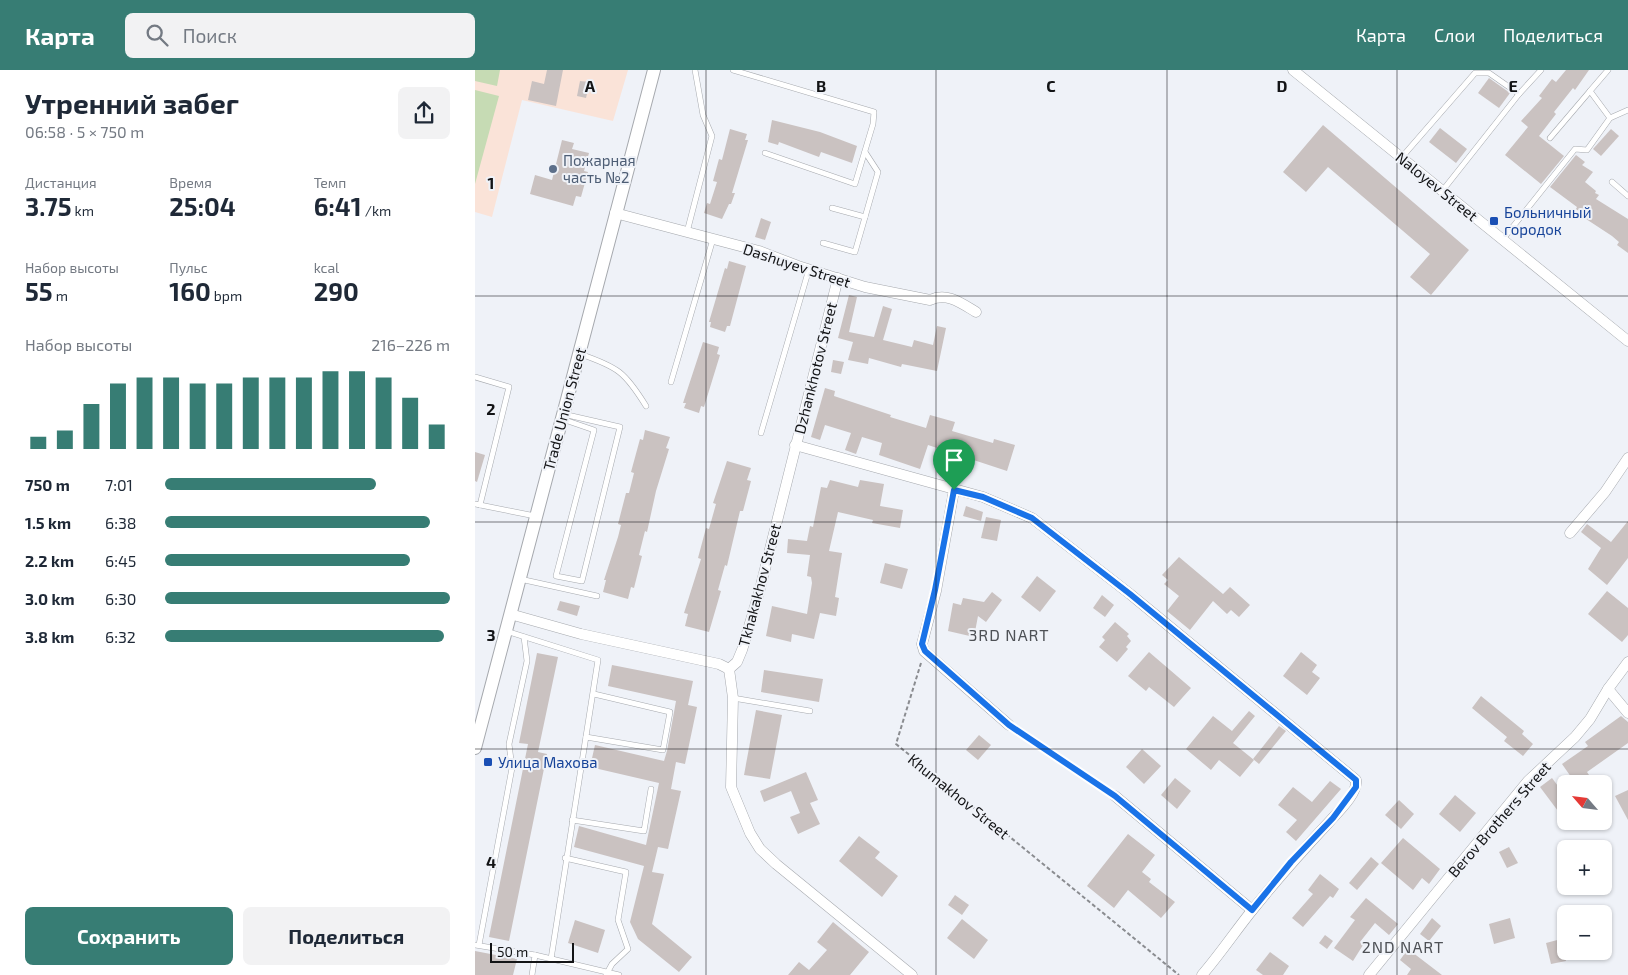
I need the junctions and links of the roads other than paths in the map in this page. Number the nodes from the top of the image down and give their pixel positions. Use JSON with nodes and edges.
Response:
{"nodes":[{"id":1,"x":654,"y":70,"type":"edge"},
{"id":2,"x":695,"y":70,"type":"edge"},
{"id":3,"x":733,"y":70,"type":"edge"},
{"id":4,"x":1293,"y":70,"type":"edge"},
{"id":5,"x":1541,"y":70,"type":"edge"},
{"id":6,"x":1607,"y":70,"type":"edge"},
{"id":7,"x":1590,"y":91,"type":"junction"},
{"id":8,"x":1519,"y":94,"type":"junction"},
{"id":9,"x":1628,"y":110,"type":"edge"},
{"id":10,"x":1610,"y":118,"type":"junction"},
{"id":11,"x":1551,"y":138,"type":"dead end"},
{"id":12,"x":865,"y":152,"type":"junction"},
{"id":13,"x":765,"y":153,"type":"dead end"},
{"id":14,"x":1402,"y":157,"type":"junction"},
{"id":15,"x":1611,"y":182,"type":"dead end"},
{"id":16,"x":1443,"y":190,"type":"junction"},
{"id":17,"x":1628,"y":196,"type":"edge"},
{"id":18,"x":832,"y":208,"type":"dead end"},
{"id":19,"x":615,"y":213,"type":"junction"},
{"id":20,"x":865,"y":217,"type":"junction"},
{"id":21,"x":687,"y":232,"type":"junction"},
{"id":22,"x":713,"y":239,"type":"junction"},
{"id":23,"x":1503,"y":239,"type":"junction"},
{"id":24,"x":823,"y":243,"type":"dead end"},
{"id":25,"x":809,"y":269,"type":"junction"},
{"id":26,"x":838,"y":278,"type":"junction"},
{"id":27,"x":976,"y":312,"type":"dead end"},
{"id":28,"x":1628,"y":341,"type":"edge"},
{"id":29,"x":578,"y":354,"type":"junction"},
{"id":30,"x":475,"y":378,"type":"edge"},
{"id":31,"x":671,"y":382,"type":"dead end"},
{"id":32,"x":646,"y":406,"type":"dead end"},
{"id":33,"x":562,"y":416,"type":"junction"},
{"id":34,"x":761,"y":433,"type":"dead end"},
{"id":35,"x":795,"y":444,"type":"junction"},
{"id":36,"x":1628,"y":458,"type":"edge"},
{"id":37,"x":954,"y":490,"type":"junction"},
{"id":38,"x":477,"y":505,"type":"edge"},
{"id":39,"x":535,"y":516,"type":"junction"},
{"id":40,"x":1570,"y":534,"type":"dead end"},
{"id":41,"x":519,"y":579,"type":"junction"},
{"id":42,"x":597,"y":596,"type":"dead end"},
{"id":43,"x":510,"y":614,"type":"junction"},
{"id":44,"x":506,"y":631,"type":"junction"},
{"id":45,"x":524,"y":637,"type":"junction"},
{"id":46,"x":1628,"y":662,"type":"edge"},
{"id":47,"x":729,"y":668,"type":"junction"},
{"id":48,"x":1608,"y":689,"type":"junction"},
{"id":49,"x":594,"y":694,"type":"junction"},
{"id":50,"x":733,"y":698,"type":"junction"},
{"id":51,"x":810,"y":711,"type":"dead end"},
{"id":52,"x":1628,"y":713,"type":"edge"},
{"id":53,"x":1009,"y":725,"type":"road end"},
{"id":54,"x":586,"y":737,"type":"junction"},
{"id":55,"x":475,"y":748,"type":"edge"},
{"id":56,"x":651,"y":789,"type":"dead end"},
{"id":57,"x":1115,"y":796,"type":"road end"},
{"id":58,"x":572,"y":820,"type":"junction"},
{"id":59,"x":565,"y":858,"type":"junction"},
{"id":60,"x":1252,"y":910,"type":"junction"},
{"id":61,"x":477,"y":945,"type":"edge"},
{"id":62,"x":535,"y":956,"type":"junction"},
{"id":63,"x":551,"y":959,"type":"junction"},
{"id":64,"x":606,"y":973,"type":"edge"},
{"id":65,"x":532,"y":975,"type":"edge"},
{"id":66,"x":619,"y":975,"type":"edge"},
{"id":67,"x":912,"y":975,"type":"edge"},
{"id":68,"x":1202,"y":975,"type":"edge"},
{"id":69,"x":1369,"y":975,"type":"edge"}],
"edges":[{"from":1,"to":19,"type":"street","name":"Trade Union Street"},
{"from":2,"to":21,"type":"lane"},
{"from":3,"to":12,"type":"lane"},
{"from":4,"to":14,"type":"street","name":"Naloyev Street"},
{"from":5,"to":8,"type":"lane"},
{"from":6,"to":7,"type":"lane"},
{"from":7,"to":10,"type":"lane"},
{"from":7,"to":11,"type":"lane"},
{"from":8,"to":14,"type":"lane"},
{"from":8,"to":16,"type":"lane"},
{"from":9,"to":10,"type":"lane"},
{"from":10,"to":23,"type":"lane"},
{"from":12,"to":13,"type":"lane"},
{"from":12,"to":20,"type":"lane"},
{"from":14,"to":16,"type":"street","name":"Naloyev Street"},
{"from":15,"to":17,"type":"lane"},
{"from":16,"to":23,"type":"street","name":"Naloyev Street"},
{"from":18,"to":20,"type":"lane"},
{"from":19,"to":21,"type":"street","name":"Dashuyev Street"},
{"from":19,"to":29,"type":"street","name":"Trade Union Street"},
{"from":20,"to":24,"type":"lane"},
{"from":21,"to":22,"type":"street","name":"Dashuyev Street"},
{"from":22,"to":25,"type":"street","name":"Dashuyev Street"},
{"from":22,"to":31,"type":"lane"},
{"from":23,"to":28,"type":"street","name":"Naloyev Street"},
{"from":25,"to":26,"type":"street","name":"Dashuyev Street"},
{"from":25,"to":34,"type":"lane"},
{"from":26,"to":27,"type":"street","name":"Dashuyev Street"},
{"from":26,"to":35,"type":"street","name":"Dzhankhotov Street"},
{"from":29,"to":32,"type":"lane"},
{"from":29,"to":33,"type":"street","name":"Trade Union Street"},
{"from":30,"to":38,"type":"lane"},
{"from":33,"to":33,"type":"lane"},
{"from":33,"to":39,"type":"street","name":"Trade Union Street"},
{"from":35,"to":37,"type":"street","name":"Dzhankhotov Street"},
{"from":35,"to":47,"type":"street","name":"Tkhakakhov Street"},
{"from":36,"to":40,"type":"street"},
{"from":37,"to":53,"type":"street"},
{"from":37,"to":60,"type":"street","name":"Dzhankhotov Street"},
{"from":38,"to":39,"type":"lane"},
{"from":39,"to":41,"type":"street","name":"Trade Union Street"},
{"from":41,"to":42,"type":"lane"},
{"from":41,"to":43,"type":"street","name":"Trade Union Street"},
{"from":43,"to":44,"type":"street","name":"Trade Union Street"},
{"from":43,"to":47,"type":"street"},
{"from":44,"to":45,"type":"lane"},
{"from":44,"to":55,"type":"street","name":"Trade Union Street"},
{"from":45,"to":49,"type":"lane"},
{"from":45,"to":61,"type":"lane"},
{"from":46,"to":48,"type":"street","name":"Berov Brothers Street"},
{"from":47,"to":50,"type":"street"},
{"from":48,"to":52,"type":"street"},
{"from":48,"to":69,"type":"street","name":"Berov Brothers Street"},
{"from":49,"to":54,"type":"lane"},
{"from":49,"to":54,"type":"lane"},
{"from":50,"to":51,"type":"lane"},
{"from":50,"to":67,"type":"street"},
{"from":54,"to":58,"type":"lane"},
{"from":56,"to":58,"type":"lane"},
{"from":57,"to":60,"type":"street"},
{"from":58,"to":59,"type":"lane"},
{"from":59,"to":63,"type":"lane"},
{"from":59,"to":64,"type":"lane"},
{"from":60,"to":68,"type":"street"},
{"from":61,"to":62,"type":"lane"},
{"from":62,"to":63,"type":"lane"},
{"from":62,"to":65,"type":"lane"},
{"from":63,"to":64,"type":"lane"},
{"from":64,"to":66,"type":"lane"}]}
